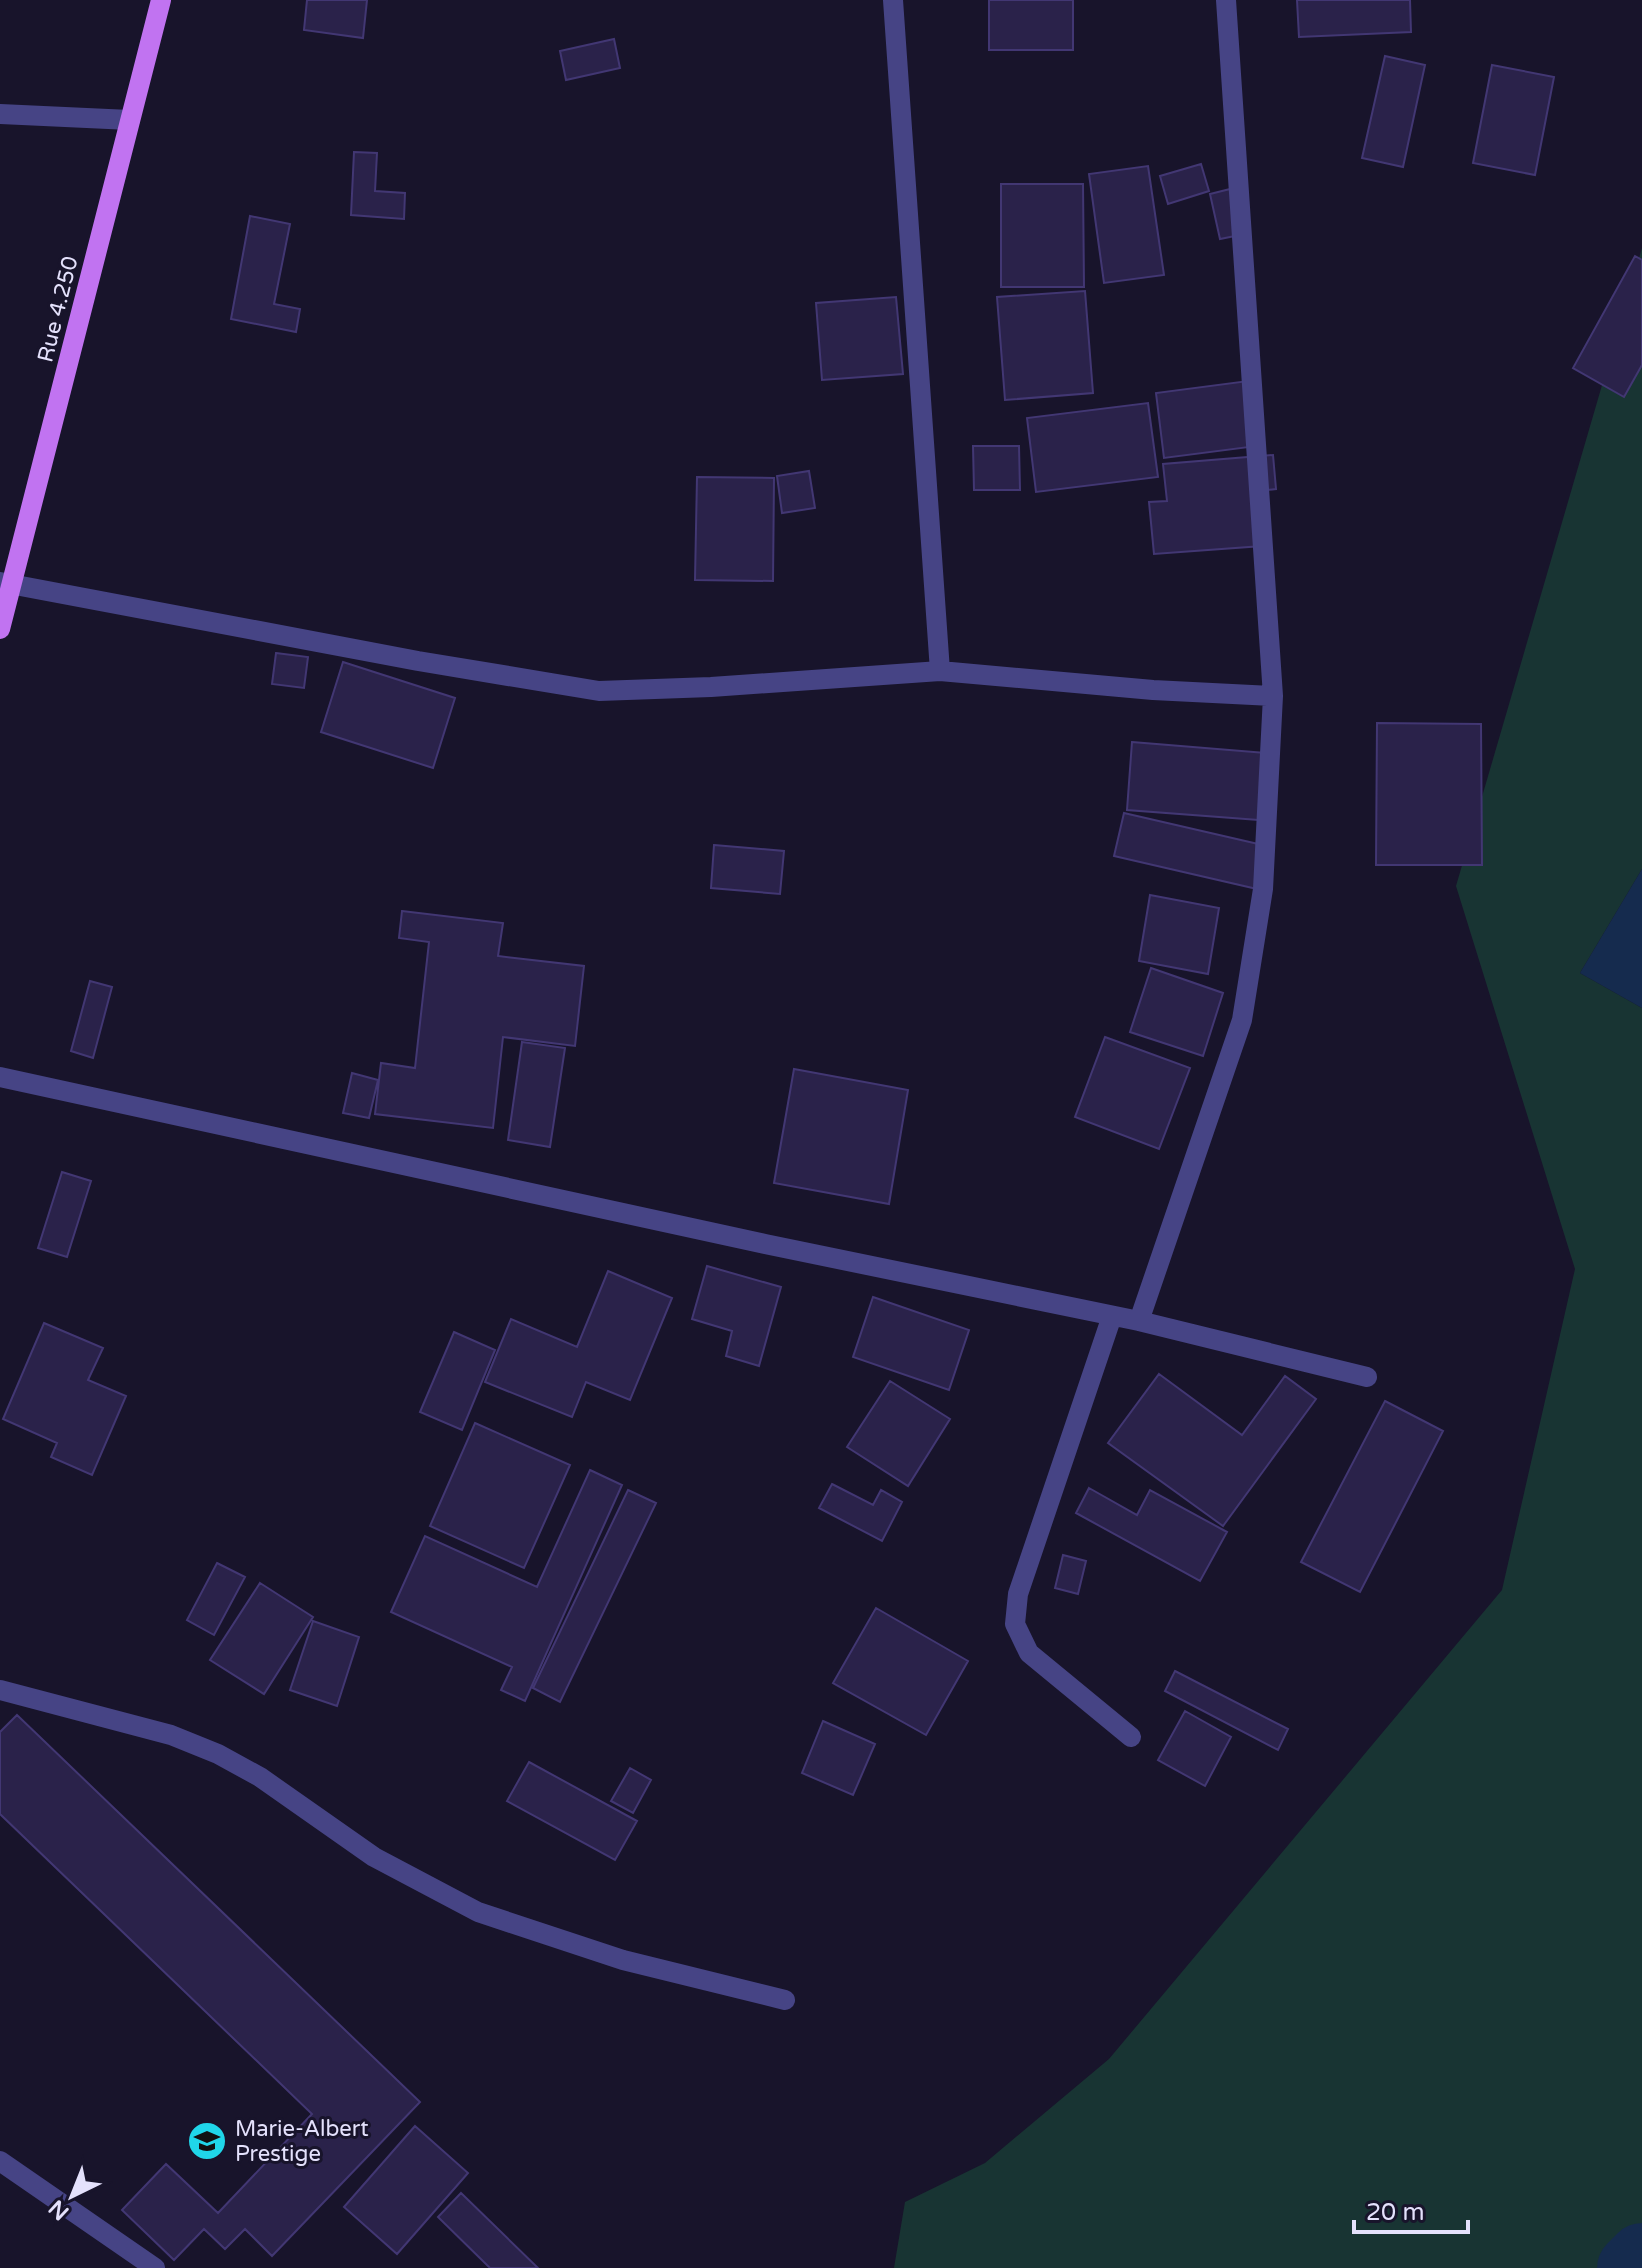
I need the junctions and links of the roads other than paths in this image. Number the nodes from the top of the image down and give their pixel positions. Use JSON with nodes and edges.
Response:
{"nodes":[{"id":1,"x":161,"y":0,"type":"edge"},
{"id":2,"x":893,"y":0,"type":"edge"},
{"id":3,"x":1226,"y":0,"type":"edge"},
{"id":4,"x":0,"y":114,"type":"edge"},
{"id":5,"x":130,"y":120,"type":"junction"},
{"id":6,"x":6,"y":583,"type":"edge"},
{"id":7,"x":0,"y":629,"type":"edge"},
{"id":8,"x":940,"y":671,"type":"junction"},
{"id":9,"x":1273,"y":696,"type":"junction"},
{"id":10,"x":0,"y":1077,"type":"edge"},
{"id":11,"x":1112,"y":1316,"type":"junction"},
{"id":12,"x":1139,"y":1321,"type":"junction"},
{"id":13,"x":1367,"y":1377,"type":"dead end"},
{"id":14,"x":0,"y":1690,"type":"edge"},
{"id":15,"x":1131,"y":1737,"type":"dead end"},
{"id":16,"x":785,"y":2000,"type":"dead end"},
{"id":17,"x":0,"y":2161,"type":"edge"},
{"id":18,"x":155,"y":2268,"type":"edge"}],
"edges":[{"from":1,"to":5,"type":"main road","name":"Rue 4.250"},
{"from":2,"to":8,"type":"street"},
{"from":3,"to":9,"type":"street"},
{"from":4,"to":5,"type":"street"},
{"from":5,"to":6,"type":"main road","name":"Rue 4.250"},
{"from":6,"to":7,"type":"main road","name":"Rue 4.250"},
{"from":6,"to":8,"type":"street"},
{"from":8,"to":9,"type":"street"},
{"from":9,"to":12,"type":"street"},
{"from":10,"to":11,"type":"street"},
{"from":11,"to":12,"type":"street"},
{"from":11,"to":15,"type":"street"},
{"from":12,"to":13,"type":"street"},
{"from":14,"to":16,"type":"street"},
{"from":17,"to":18,"type":"street"}]}
